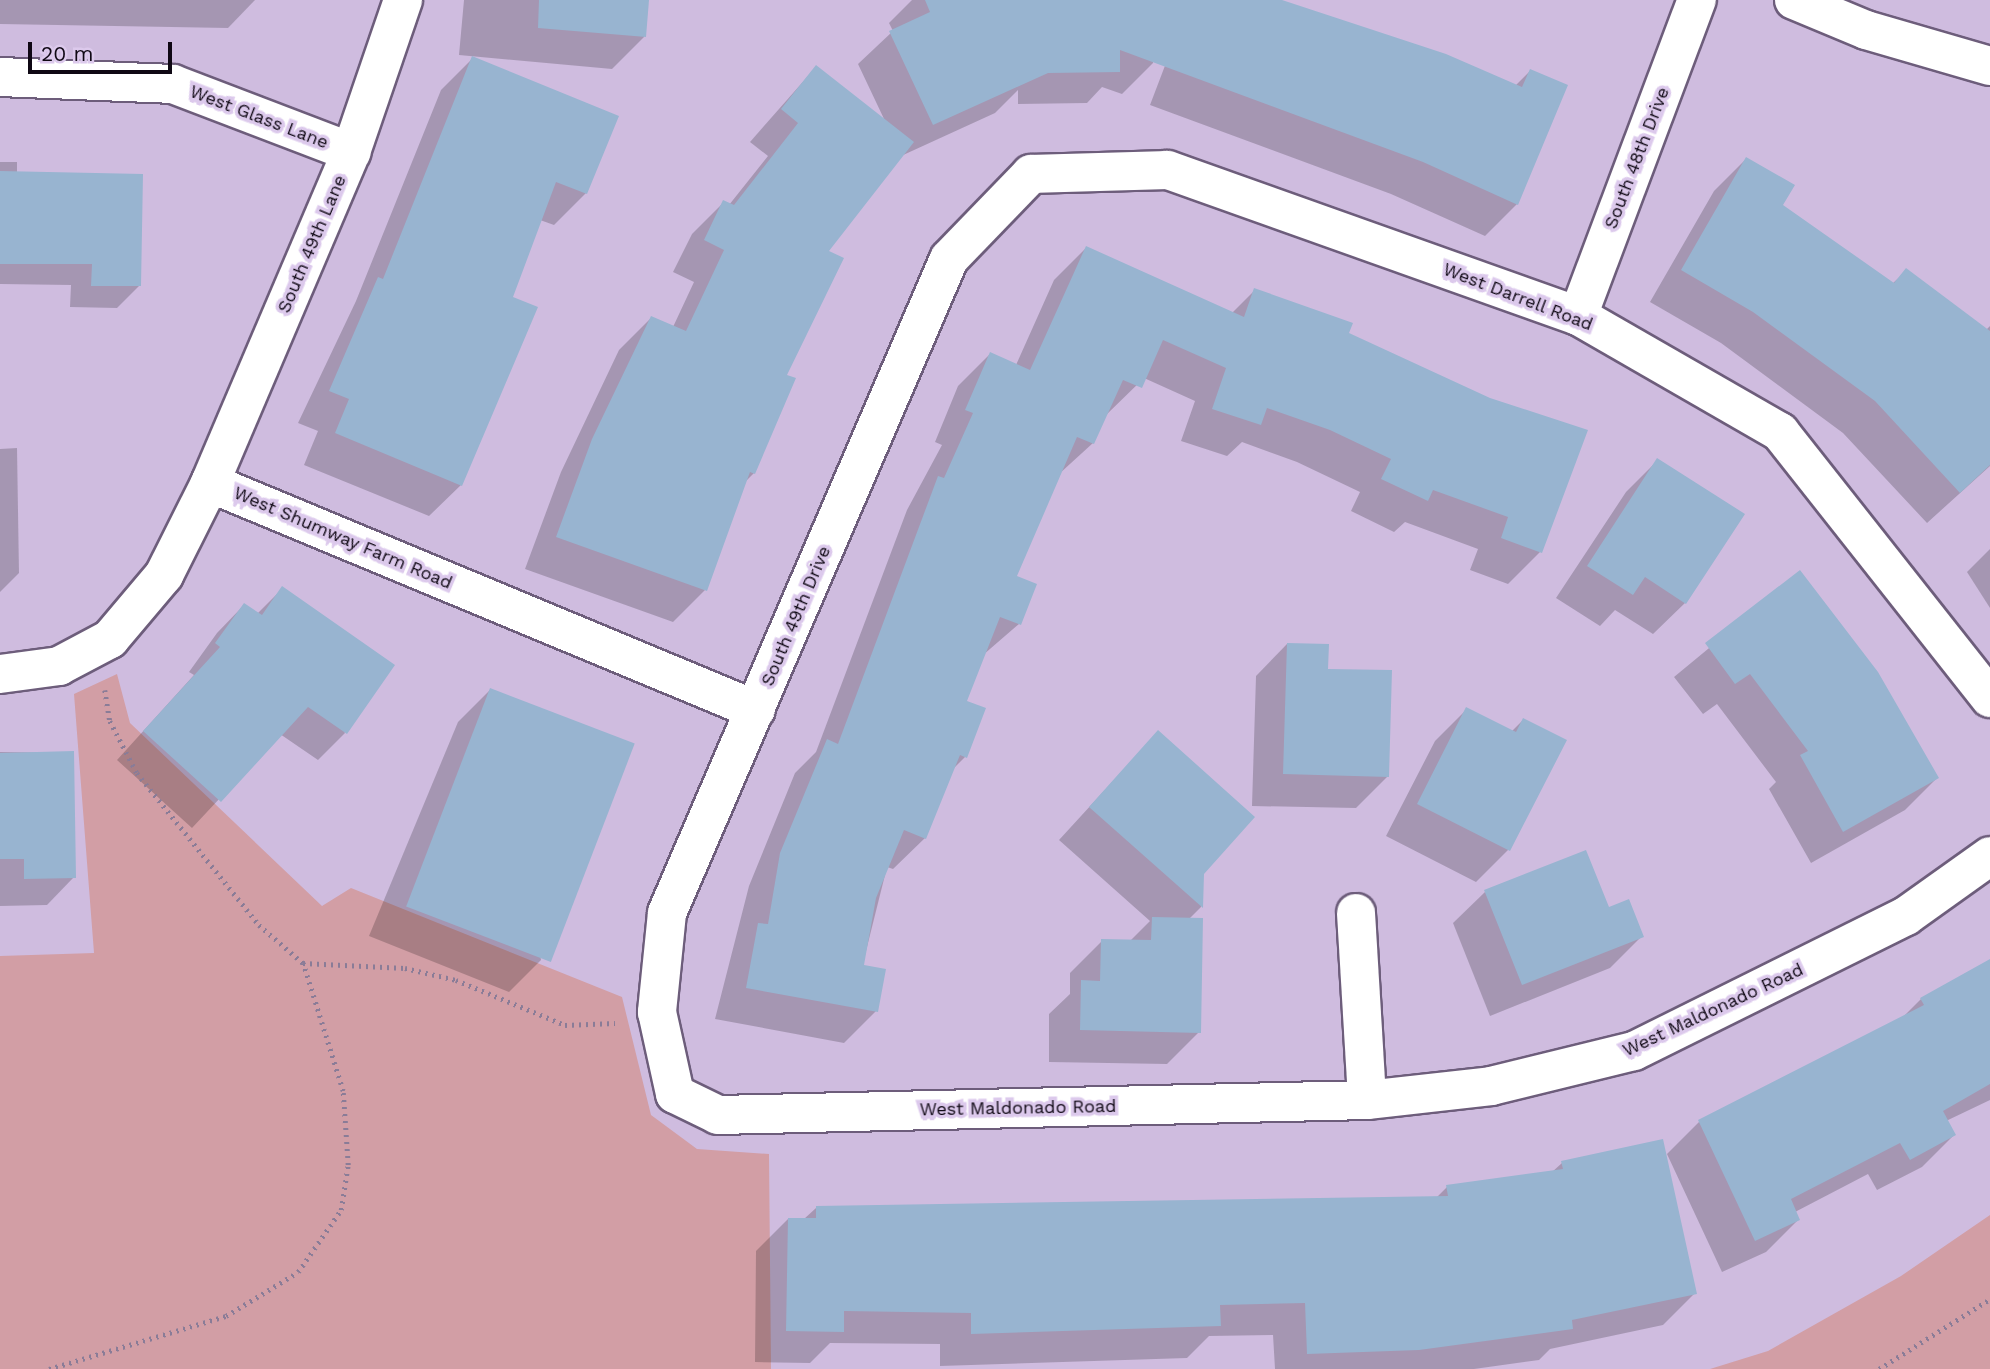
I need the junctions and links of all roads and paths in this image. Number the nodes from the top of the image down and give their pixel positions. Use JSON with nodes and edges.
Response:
{"nodes":[{"id":1,"x":403,"y":0,"type":"edge"},
{"id":2,"x":1697,"y":0,"type":"edge"},
{"id":3,"x":1794,"y":0,"type":"edge"},
{"id":4,"x":1990,"y":66,"type":"edge"},
{"id":5,"x":0,"y":78,"type":"edge"},
{"id":6,"x":351,"y":152,"type":"junction"},
{"id":7,"x":1031,"y":174,"type":"joint"},
{"id":8,"x":1578,"y":316,"type":"junction"},
{"id":9,"x":210,"y":483,"type":"junction"},
{"id":10,"x":88,"y":651,"type":"junction"},
{"id":11,"x":0,"y":674,"type":"edge"},
{"id":12,"x":1990,"y":698,"type":"edge"},
{"id":13,"x":757,"y":710,"type":"junction"},
{"id":14,"x":1990,"y":856,"type":"edge"},
{"id":15,"x":1356,"y":913,"type":"dead end"},
{"id":16,"x":303,"y":963,"type":"junction"},
{"id":17,"x":657,"y":1012,"type":"junction"},
{"id":18,"x":675,"y":1094,"type":"joint"},
{"id":19,"x":1367,"y":1100,"type":"junction"},
{"id":20,"x":1990,"y":1299,"type":"edge"},
{"id":21,"x":49,"y":1369,"type":"edge"},
{"id":22,"x":1879,"y":1369,"type":"edge"}],
"edges":[{"from":1,"to":6,"type":"street","name":"South 49th Lane"},
{"from":2,"to":8,"type":"street","name":"South 48th Drive"},
{"from":3,"to":4,"type":"street"},
{"from":5,"to":6,"type":"street","name":"West Glass Lane"},
{"from":6,"to":9,"type":"street","name":"South 49th Lane"},
{"from":7,"to":8,"type":"street","name":"West Darrell Road"},
{"from":7,"to":13,"type":"street","name":"South 49th Drive"},
{"from":8,"to":12,"type":"street","name":"West Darrell Road"},
{"from":9,"to":10,"type":"street","name":"West Shumway Farm Road"},
{"from":9,"to":13,"type":"street","name":"West Shumway Farm Road"},
{"from":10,"to":11,"type":"street","name":"West Shumway Farm Road"},
{"from":10,"to":16,"type":"path"},
{"from":13,"to":17,"type":"street","name":"South 49th Drive"},
{"from":14,"to":19,"type":"street","name":"West Maldonado Road"},
{"from":15,"to":19,"type":"street"},
{"from":16,"to":17,"type":"path"},
{"from":16,"to":21,"type":"path"},
{"from":17,"to":18,"type":"street","name":"South 49th Drive"},
{"from":18,"to":19,"type":"street","name":"West Maldonado Road"},
{"from":20,"to":22,"type":"path"}]}
